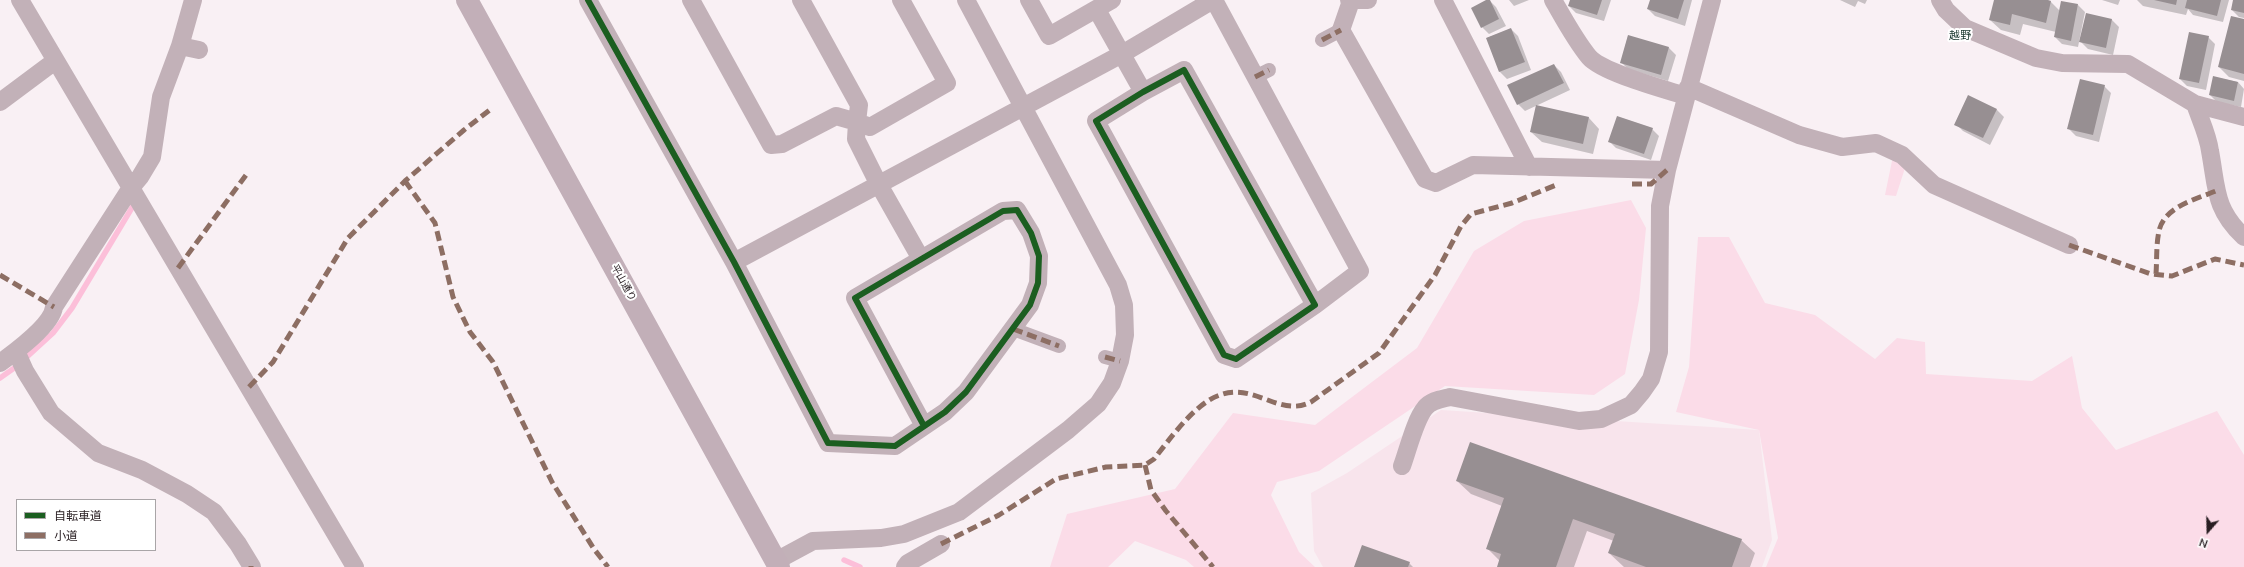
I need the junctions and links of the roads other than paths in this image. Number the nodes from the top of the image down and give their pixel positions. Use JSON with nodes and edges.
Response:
{"nodes":[{"id":1,"x":20,"y":0,"type":"edge"},
{"id":2,"x":193,"y":0,"type":"edge"},
{"id":3,"x":467,"y":0,"type":"edge"},
{"id":4,"x":588,"y":0,"type":"edge"},
{"id":5,"x":691,"y":0,"type":"edge"},
{"id":6,"x":801,"y":0,"type":"edge"},
{"id":7,"x":900,"y":0,"type":"edge"},
{"id":8,"x":966,"y":0,"type":"edge"},
{"id":9,"x":1029,"y":0,"type":"edge"},
{"id":10,"x":1214,"y":0,"type":"edge"},
{"id":11,"x":1356,"y":0,"type":"edge"},
{"id":12,"x":1443,"y":0,"type":"edge"},
{"id":13,"x":1553,"y":0,"type":"edge"},
{"id":14,"x":1712,"y":0,"type":"edge"},
{"id":15,"x":1940,"y":0,"type":"edge"},
{"id":16,"x":1105,"y":5,"type":"edge"},
{"id":17,"x":1342,"y":30,"type":"junction"},
{"id":18,"x":1322,"y":40,"type":"dead end"},
{"id":19,"x":181,"y":46,"type":"junction"},
{"id":20,"x":199,"y":50,"type":"dead end"},
{"id":21,"x":1122,"y":54,"type":"junction"},
{"id":22,"x":56,"y":61,"type":"junction"},
{"id":23,"x":1687,"y":91,"type":"junction"},
{"id":24,"x":1143,"y":92,"type":"junction"},
{"id":25,"x":0,"y":102,"type":"edge"},
{"id":26,"x":2195,"y":104,"type":"junction"},
{"id":27,"x":1023,"y":105,"type":"junction"},
{"id":28,"x":2244,"y":117,"type":"edge"},
{"id":29,"x":857,"y":122,"type":"junction"},
{"id":30,"x":1529,"y":166,"type":"junction"},
{"id":31,"x":1667,"y":170,"type":"junction"},
{"id":32,"x":878,"y":183,"type":"junction"},
{"id":33,"x":135,"y":197,"type":"junction"},
{"id":34,"x":2244,"y":237,"type":"edge"},
{"id":35,"x":2069,"y":245,"type":"dead end"},
{"id":36,"x":921,"y":259,"type":"junction"},
{"id":37,"x":734,"y":262,"type":"junction"},
{"id":38,"x":1315,"y":305,"type":"junction"},
{"id":39,"x":1013,"y":329,"type":"junction"},
{"id":40,"x":1059,"y":346,"type":"dead end"},
{"id":41,"x":19,"y":360,"type":"junction"},
{"id":42,"x":0,"y":363,"type":"edge"},
{"id":43,"x":924,"y":426,"type":"junction"},
{"id":44,"x":1402,"y":466,"type":"dead end"},
{"id":45,"x":941,"y":544,"type":"dead end"},
{"id":46,"x":777,"y":564,"type":"edge"},
{"id":47,"x":252,"y":567,"type":"edge"},
{"id":48,"x":355,"y":567,"type":"edge"},
{"id":49,"x":905,"y":567,"type":"edge"}],
"edges":[{"from":1,"to":22,"type":"street"},
{"from":2,"to":19,"type":"street"},
{"from":3,"to":46,"type":"main road","name":"平山通り"},
{"from":4,"to":37,"type":"street"},
{"from":5,"to":29,"type":"street"},
{"from":6,"to":29,"type":"street"},
{"from":7,"to":29,"type":"street"},
{"from":8,"to":27,"type":"street"},
{"from":9,"to":16,"type":"street"},
{"from":10,"to":21,"type":"street"},
{"from":10,"to":38,"type":"street"},
{"from":11,"to":17,"type":"street"},
{"from":12,"to":30,"type":"street"},
{"from":13,"to":23,"type":"street"},
{"from":14,"to":23,"type":"street"},
{"from":15,"to":26,"type":"street"},
{"from":16,"to":21,"type":"street"},
{"from":17,"to":18,"type":"street"},
{"from":17,"to":30,"type":"street"},
{"from":19,"to":20,"type":"street"},
{"from":19,"to":33,"type":"street"},
{"from":21,"to":24,"type":"street"},
{"from":21,"to":27,"type":"street"},
{"from":22,"to":25,"type":"street"},
{"from":22,"to":33,"type":"street"},
{"from":23,"to":31,"type":"street"},
{"from":23,"to":35,"type":"street"},
{"from":24,"to":38,"type":"street"},
{"from":24,"to":38,"type":"street"},
{"from":26,"to":28,"type":"street"},
{"from":26,"to":34,"type":"street"},
{"from":27,"to":32,"type":"street"},
{"from":27,"to":46,"type":"street"},
{"from":29,"to":32,"type":"street"},
{"from":30,"to":31,"type":"street"},
{"from":31,"to":44,"type":"street"},
{"from":32,"to":36,"type":"street"},
{"from":32,"to":37,"type":"street"},
{"from":33,"to":41,"type":"street"},
{"from":33,"to":48,"type":"street"},
{"from":36,"to":39,"type":"street"},
{"from":36,"to":43,"type":"street"},
{"from":37,"to":43,"type":"street"},
{"from":39,"to":40,"type":"street"},
{"from":39,"to":43,"type":"street"},
{"from":41,"to":42,"type":"street"},
{"from":41,"to":47,"type":"street"},
{"from":45,"to":49,"type":"street"}]}
